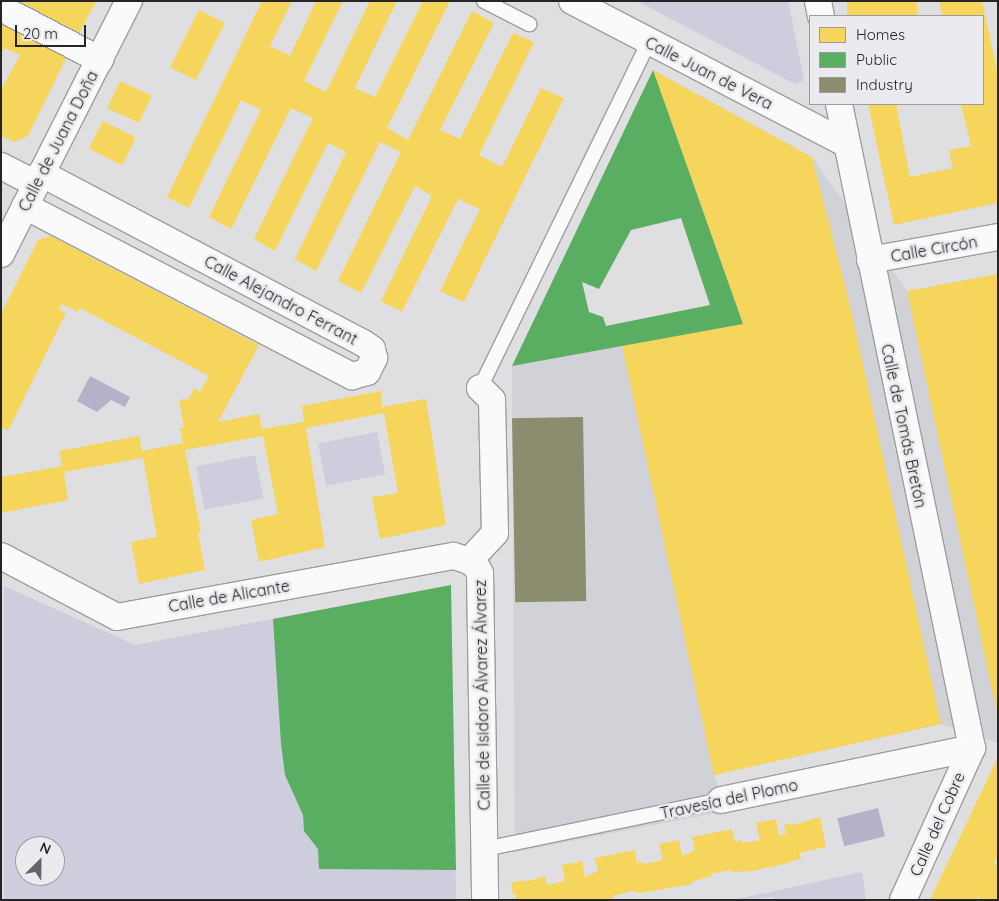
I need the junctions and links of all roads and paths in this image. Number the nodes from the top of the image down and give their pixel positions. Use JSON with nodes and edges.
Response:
{"nodes":[{"id":1,"x":129,"y":1,"type":"edge"},
{"id":2,"x":484,"y":1,"type":"edge"},
{"id":3,"x":572,"y":1,"type":"edge"},
{"id":4,"x":818,"y":1,"type":"edge"},
{"id":5,"x":1,"y":8,"type":"edge"},
{"id":6,"x":822,"y":15,"type":"edge"},
{"id":7,"x":529,"y":24,"type":"dead end"},
{"id":8,"x":649,"y":41,"type":"junction"},
{"id":9,"x":100,"y":60,"type":"junction"},
{"id":10,"x":839,"y":105,"type":"edge"},
{"id":11,"x":847,"y":144,"type":"junction"},
{"id":12,"x":1,"y":166,"type":"edge"},
{"id":13,"x":34,"y":188,"type":"junction"},
{"id":14,"x":998,"y":238,"type":"edge"},
{"id":15,"x":1,"y":254,"type":"edge"},
{"id":16,"x":870,"y":260,"type":"junction"},
{"id":17,"x":480,"y":388,"type":"joint"},
{"id":18,"x":1,"y":556,"type":"edge"},
{"id":19,"x":469,"y":562,"type":"junction"},
{"id":20,"x":972,"y":748,"type":"junction"},
{"id":21,"x":721,"y":800,"type":"joint"},
{"id":22,"x":485,"y":849,"type":"junction"},
{"id":23,"x":485,"y":900,"type":"edge"},
{"id":24,"x":903,"y":900,"type":"edge"}],
"edges":[{"from":1,"to":9,"type":"street","name":"Calle de Juana Doña"},
{"from":2,"to":7,"type":"lane"},
{"from":3,"to":8,"type":"street","name":"Calle Juan de Vera"},
{"from":4,"to":6,"type":"street"},
{"from":5,"to":9,"type":"street"},
{"from":8,"to":11,"type":"street","name":"Calle Juan de Vera"},
{"from":8,"to":17,"type":"lane"},
{"from":9,"to":13,"type":"street","name":"Calle de Juana Doña"},
{"from":10,"to":11,"type":"street","name":"Calle de Tomás Bretón"},
{"from":11,"to":16,"type":"street","name":"Calle de Tomás Bretón"},
{"from":12,"to":13,"type":"street","name":"Calle Alejandro Ferrant"},
{"from":13,"to":13,"type":"street","name":"Calle Alejandro Ferrant"},
{"from":13,"to":15,"type":"street","name":"Calle de Juana Doña"},
{"from":14,"to":16,"type":"street","name":"Calle Circón"},
{"from":16,"to":20,"type":"street","name":"Calle de Tomás Bretón"},
{"from":17,"to":19,"type":"street","name":"Calle de Isidoro Álvarez Álvarez"},
{"from":18,"to":19,"type":"street","name":"Calle de Alicante"},
{"from":19,"to":22,"type":"street","name":"Calle de Isidoro Álvarez Álvarez"},
{"from":20,"to":21,"type":"street","name":"Travesía del Plomo"},
{"from":20,"to":24,"type":"street","name":"Calle del Cobre"},
{"from":21,"to":22,"type":"lane","name":"Travesía del Plomo"},
{"from":22,"to":23,"type":"street","name":"Calle de Isidoro Álvarez Álvarez"}]}
